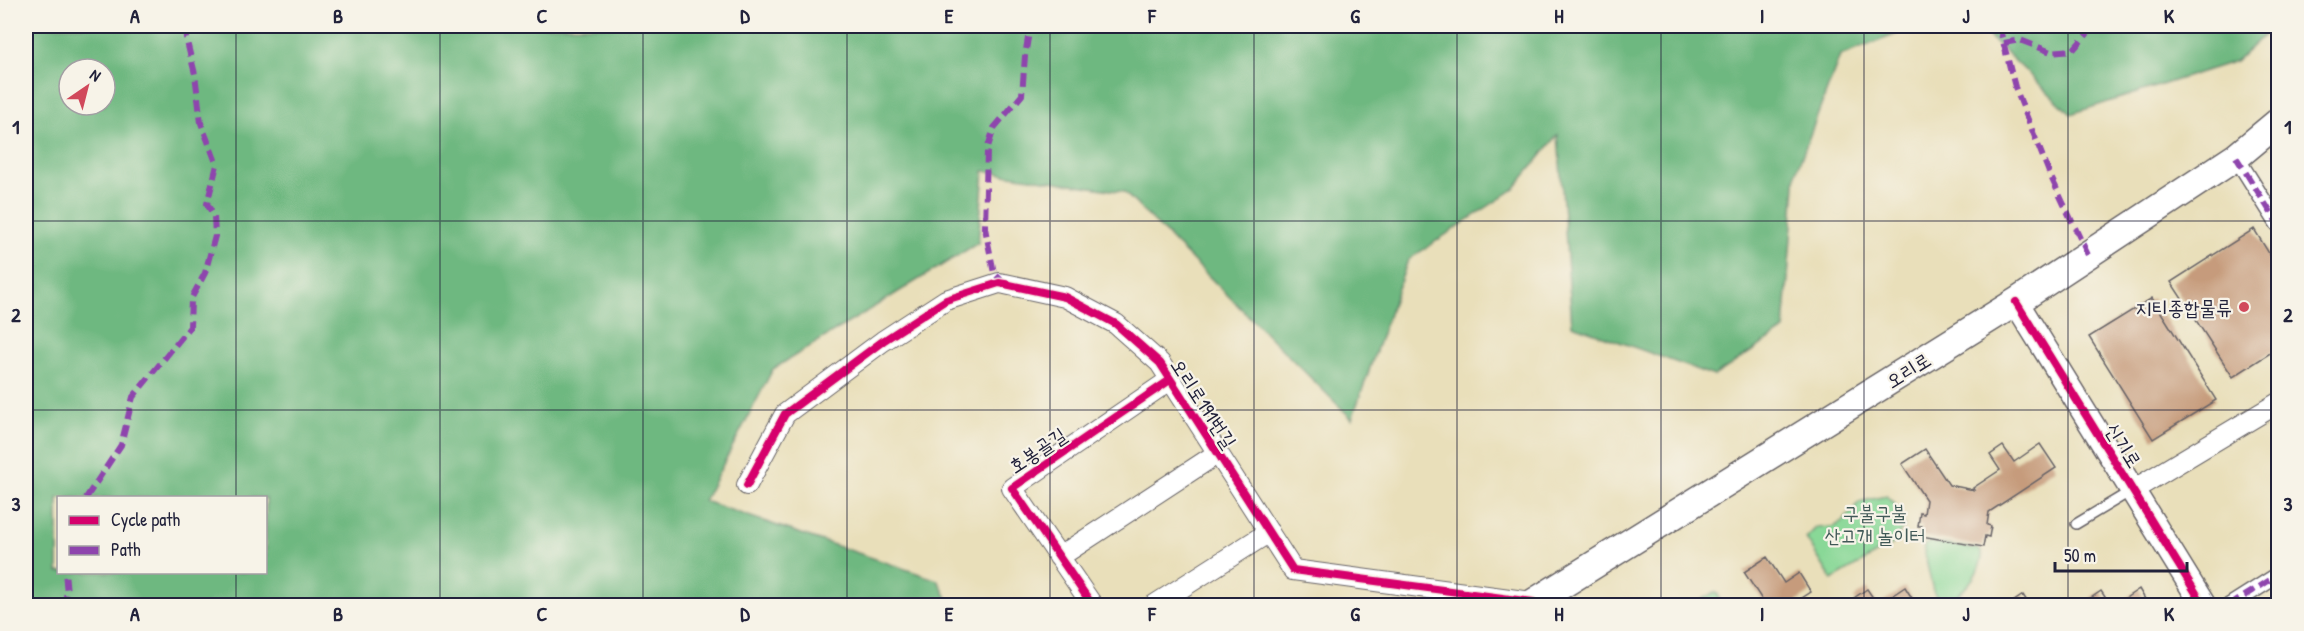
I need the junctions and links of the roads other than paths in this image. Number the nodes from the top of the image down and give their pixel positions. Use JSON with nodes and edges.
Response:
{"nodes":[{"id":1,"x":2278,"y":122,"type":"edge"},
{"id":2,"x":2236,"y":157,"type":"junction"},
{"id":3,"x":2278,"y":224,"type":"edge"},
{"id":4,"x":2016,"y":302,"type":"junction"},
{"id":5,"x":1170,"y":380,"type":"junction"},
{"id":6,"x":2278,"y":403,"type":"edge"},
{"id":7,"x":1218,"y":453,"type":"junction"},
{"id":8,"x":747,"y":485,"type":"dead end"},
{"id":9,"x":2133,"y":490,"type":"junction"},
{"id":10,"x":2076,"y":524,"type":"dead end"},
{"id":11,"x":1269,"y":532,"type":"junction"},
{"id":12,"x":1059,"y":557,"type":"junction"},
{"id":13,"x":2278,"y":575,"type":"edge"},
{"id":14,"x":1531,"y":604,"type":"edge"},
{"id":15,"x":1093,"y":606,"type":"edge"},
{"id":16,"x":1153,"y":606,"type":"edge"},
{"id":17,"x":2204,"y":606,"type":"edge"},
{"id":18,"x":2229,"y":606,"type":"edge"}],
"edges":[{"from":1,"to":2,"type":"main road","name":"오리로"},
{"from":2,"to":3,"type":"street"},
{"from":2,"to":4,"type":"main road","name":"오리로"},
{"from":4,"to":9,"type":"street","name":"신기로"},
{"from":4,"to":14,"type":"main road","name":"오리로"},
{"from":5,"to":7,"type":"street","name":"오리로191번길"},
{"from":5,"to":8,"type":"street","name":"오리로191번길"},
{"from":5,"to":12,"type":"street","name":"호봉골길"},
{"from":6,"to":9,"type":"street"},
{"from":7,"to":11,"type":"street","name":"오리로191번길"},
{"from":7,"to":12,"type":"street"},
{"from":9,"to":10,"type":"lane"},
{"from":9,"to":17,"type":"street","name":"신기로"},
{"from":11,"to":14,"type":"street","name":"오리로191번길"},
{"from":11,"to":16,"type":"street"},
{"from":12,"to":15,"type":"street","name":"호봉골길"},
{"from":13,"to":18,"type":"street"}]}
